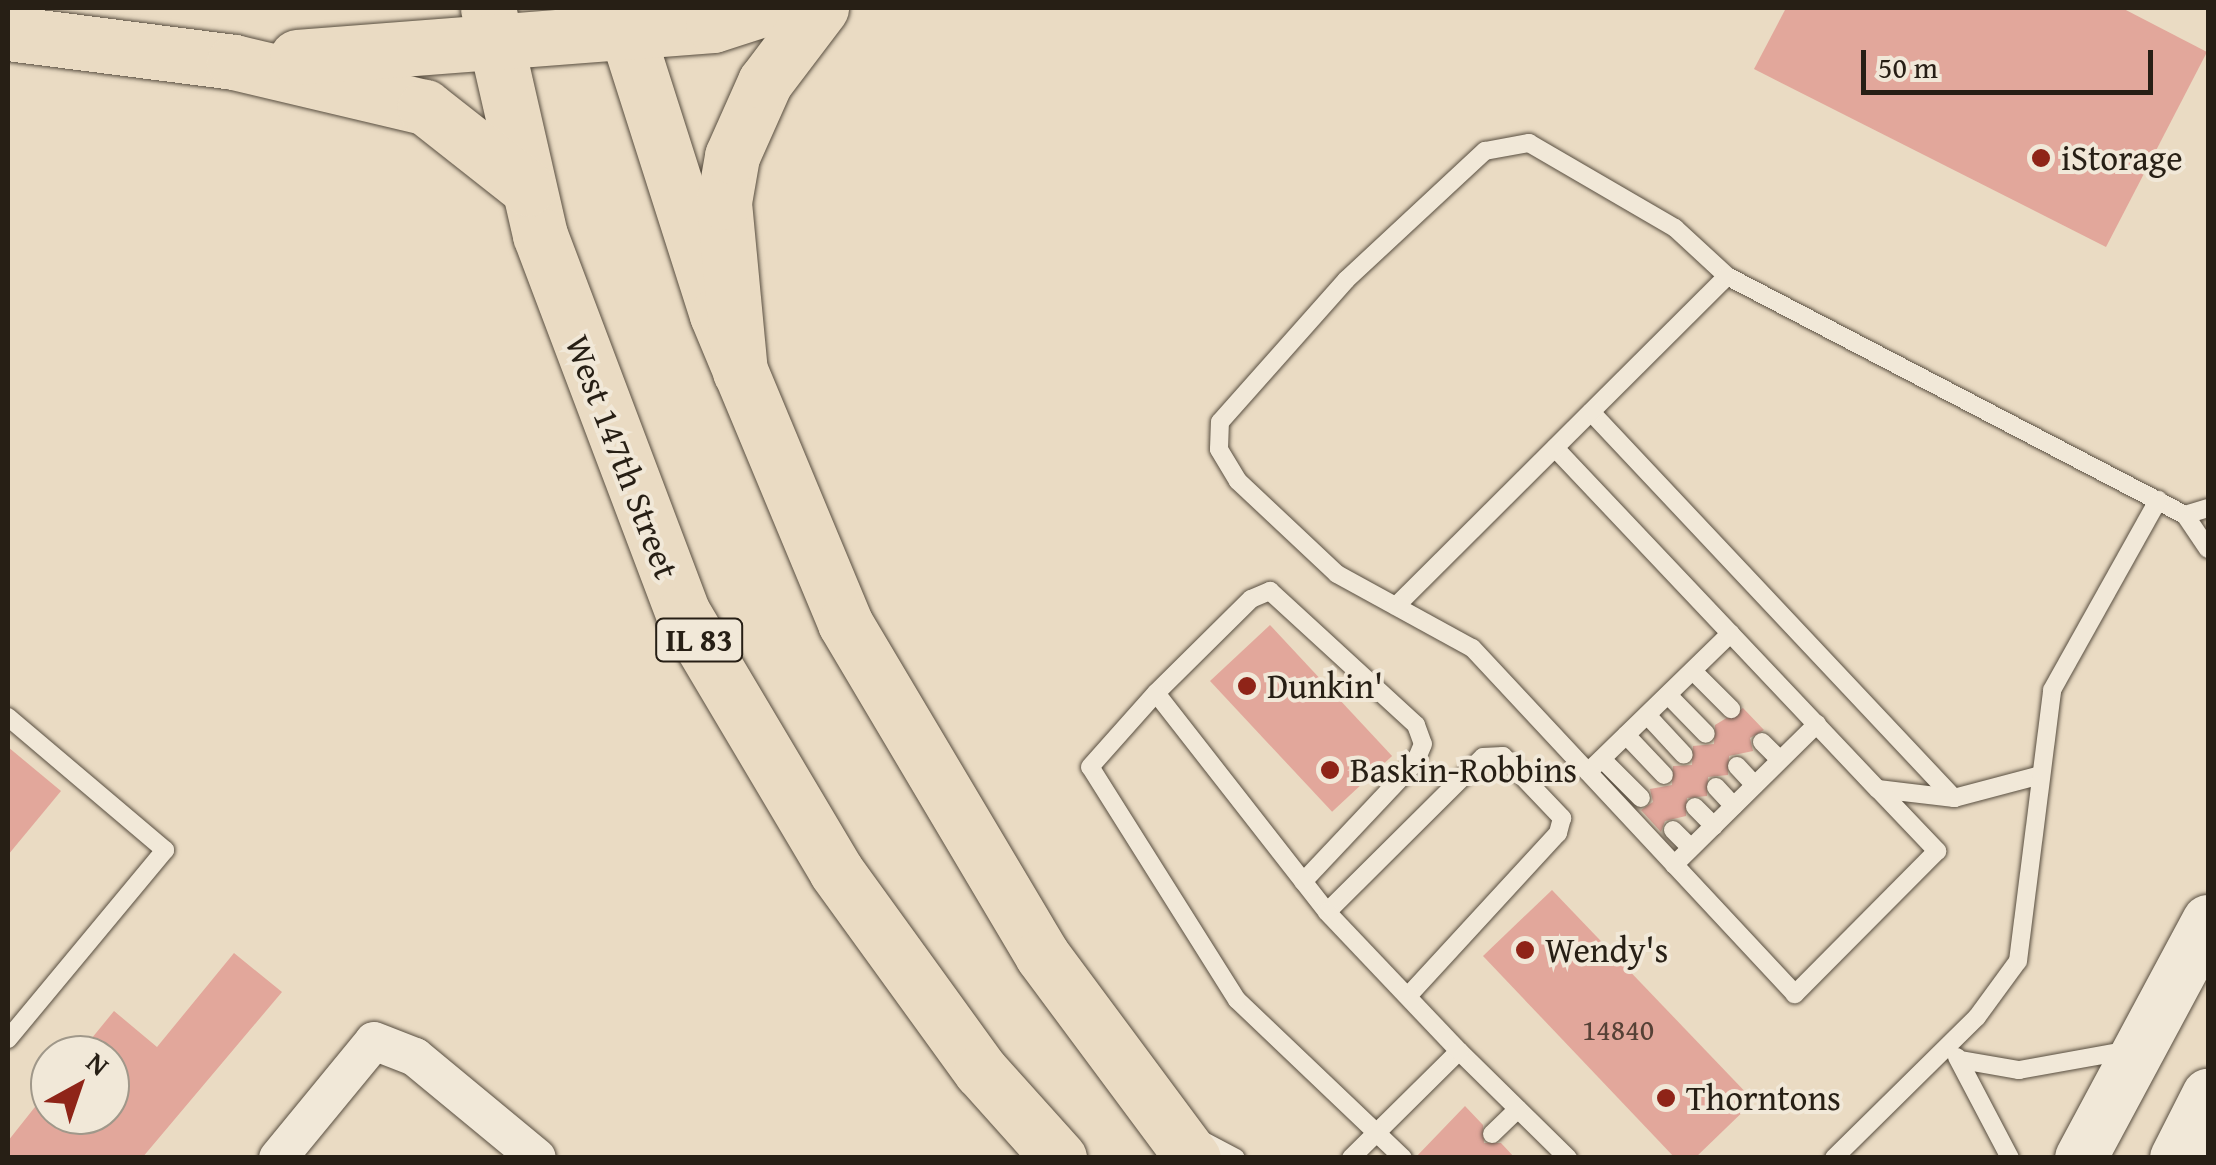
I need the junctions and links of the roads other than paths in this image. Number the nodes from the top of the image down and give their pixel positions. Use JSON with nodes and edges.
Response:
{"nodes":[{"id":1,"x":766,"y":8,"type":"edge"},
{"id":2,"x":821,"y":8,"type":"edge"},
{"id":3,"x":621,"y":21,"type":"edge"},
{"id":4,"x":490,"y":25,"type":"edge"},
{"id":5,"x":8,"y":33,"type":"edge"},
{"id":6,"x":234,"y":62,"type":"junction"},
{"id":7,"x":528,"y":188,"type":"junction"},
{"id":8,"x":1727,"y":276,"type":"junction"},
{"id":9,"x":740,"y":372,"type":"junction"},
{"id":10,"x":1591,"y":412,"type":"junction"},
{"id":11,"x":1555,"y":448,"type":"junction"},
{"id":12,"x":2158,"y":500,"type":"junction"},
{"id":13,"x":2208,"y":508,"type":"edge"},
{"id":14,"x":2185,"y":515,"type":"junction"},
{"id":15,"x":2208,"y":548,"type":"edge"},
{"id":16,"x":1396,"y":606,"type":"junction"},
{"id":17,"x":1731,"y":633,"type":"junction"},
{"id":18,"x":1692,"y":671,"type":"junction"},
{"id":19,"x":1156,"y":694,"type":"junction"},
{"id":20,"x":1668,"y":695,"type":"junction"},
{"id":21,"x":1731,"y":710,"type":"dead end"},
{"id":22,"x":1647,"y":716,"type":"junction"},
{"id":23,"x":8,"y":717,"type":"edge"},
{"id":24,"x":1817,"y":724,"type":"junction"},
{"id":25,"x":1706,"y":734,"type":"dead end"},
{"id":26,"x":1626,"y":736,"type":"junction"},
{"id":27,"x":1762,"y":742,"type":"dead end"},
{"id":28,"x":1684,"y":755,"type":"dead end"},
{"id":29,"x":1780,"y":760,"type":"junction"},
{"id":30,"x":1595,"y":766,"type":"junction"},
{"id":31,"x":1737,"y":766,"type":"dead end"},
{"id":32,"x":1664,"y":775,"type":"dead end"},
{"id":33,"x":2036,"y":776,"type":"junction"},
{"id":34,"x":1756,"y":786,"type":"junction"},
{"id":35,"x":1716,"y":787,"type":"dead end"},
{"id":36,"x":1878,"y":789,"type":"junction"},
{"id":37,"x":1641,"y":798,"type":"dead end"},
{"id":38,"x":1954,"y":798,"type":"junction"},
{"id":39,"x":1734,"y":806,"type":"junction"},
{"id":40,"x":1695,"y":807,"type":"dead end"},
{"id":41,"x":1714,"y":826,"type":"junction"},
{"id":42,"x":1672,"y":830,"type":"dead end"},
{"id":43,"x":1691,"y":848,"type":"junction"},
{"id":44,"x":1674,"y":865,"type":"junction"},
{"id":45,"x":1303,"y":882,"type":"junction"},
{"id":46,"x":1328,"y":912,"type":"junction"},
{"id":47,"x":2208,"y":921,"type":"edge"},
{"id":48,"x":1410,"y":994,"type":"junction"},
{"id":49,"x":8,"y":1039,"type":"edge"},
{"id":50,"x":2140,"y":1047,"type":"junction"},
{"id":51,"x":1458,"y":1051,"type":"junction"},
{"id":52,"x":1954,"y":1054,"type":"junction"},
{"id":53,"x":2208,"y":1095,"type":"edge"},
{"id":54,"x":1518,"y":1109,"type":"junction"},
{"id":55,"x":1378,"y":1132,"type":"junction"},
{"id":56,"x":1492,"y":1134,"type":"dead end"},
{"id":57,"x":1179,"y":1139,"type":"edge"},
{"id":58,"x":1561,"y":1155,"type":"edge"},
{"id":59,"x":278,"y":1158,"type":"edge"},
{"id":60,"x":538,"y":1158,"type":"edge"},
{"id":61,"x":1059,"y":1158,"type":"edge"},
{"id":62,"x":1236,"y":1158,"type":"edge"},
{"id":63,"x":1351,"y":1158,"type":"edge"},
{"id":64,"x":1403,"y":1158,"type":"edge"},
{"id":65,"x":1834,"y":1158,"type":"edge"},
{"id":66,"x":2010,"y":1158,"type":"edge"},
{"id":67,"x":2081,"y":1158,"type":"edge"},
{"id":68,"x":2176,"y":1158,"type":"edge"}],
"edges":[{"from":1,"to":3,"type":"main road"},
{"from":2,"to":9,"type":"main road"},
{"from":3,"to":4,"type":"main road"},
{"from":3,"to":9,"type":"main road"},
{"from":4,"to":6,"type":"main road"},
{"from":4,"to":7,"type":"main road","name":"West 147th Street","number":"IL 83"},
{"from":5,"to":6,"type":"main road"},
{"from":6,"to":7,"type":"main road"},
{"from":7,"to":61,"type":"main road","name":"West 147th Street","number":"IL 83"},
{"from":8,"to":10,"type":"lane"},
{"from":8,"to":12,"type":"lane"},
{"from":8,"to":16,"type":"lane"},
{"from":9,"to":57,"type":"main road"},
{"from":10,"to":11,"type":"lane"},
{"from":10,"to":38,"type":"lane"},
{"from":11,"to":16,"type":"lane"},
{"from":11,"to":17,"type":"lane"},
{"from":12,"to":14,"type":"lane"},
{"from":12,"to":33,"type":"lane"},
{"from":13,"to":14,"type":"lane"},
{"from":14,"to":15,"type":"lane"},
{"from":16,"to":30,"type":"lane"},
{"from":17,"to":18,"type":"lane"},
{"from":17,"to":24,"type":"lane"},
{"from":18,"to":20,"type":"lane"},
{"from":18,"to":21,"type":"lane"},
{"from":19,"to":45,"type":"lane"},
{"from":19,"to":45,"type":"lane"},
{"from":19,"to":55,"type":"lane"},
{"from":20,"to":22,"type":"lane"},
{"from":20,"to":25,"type":"lane"},
{"from":22,"to":26,"type":"lane"},
{"from":22,"to":28,"type":"lane"},
{"from":23,"to":49,"type":"lane"},
{"from":24,"to":29,"type":"lane"},
{"from":24,"to":36,"type":"lane"},
{"from":26,"to":30,"type":"lane"},
{"from":26,"to":32,"type":"lane"},
{"from":27,"to":29,"type":"lane"},
{"from":29,"to":34,"type":"lane"},
{"from":30,"to":37,"type":"lane"},
{"from":30,"to":44,"type":"lane"},
{"from":31,"to":34,"type":"lane"},
{"from":33,"to":38,"type":"lane"},
{"from":33,"to":52,"type":"lane"},
{"from":34,"to":39,"type":"lane"},
{"from":35,"to":39,"type":"lane"},
{"from":36,"to":38,"type":"lane"},
{"from":36,"to":44,"type":"lane"},
{"from":39,"to":41,"type":"lane"},
{"from":40,"to":41,"type":"lane"},
{"from":41,"to":43,"type":"lane"},
{"from":42,"to":43,"type":"lane"},
{"from":43,"to":44,"type":"lane"},
{"from":45,"to":46,"type":"lane"},
{"from":46,"to":48,"type":"lane"},
{"from":46,"to":48,"type":"lane"},
{"from":47,"to":50,"type":"main road"},
{"from":48,"to":51,"type":"lane"},
{"from":50,"to":52,"type":"lane"},
{"from":50,"to":67,"type":"main road"},
{"from":51,"to":54,"type":"lane"},
{"from":51,"to":55,"type":"lane"},
{"from":52,"to":65,"type":"lane"},
{"from":52,"to":66,"type":"lane"},
{"from":53,"to":68,"type":"main road"},
{"from":54,"to":56,"type":"lane"},
{"from":54,"to":58,"type":"lane"},
{"from":55,"to":63,"type":"lane"},
{"from":55,"to":64,"type":"lane"},
{"from":57,"to":62,"type":"lane"},
{"from":59,"to":60,"type":"street"}]}
